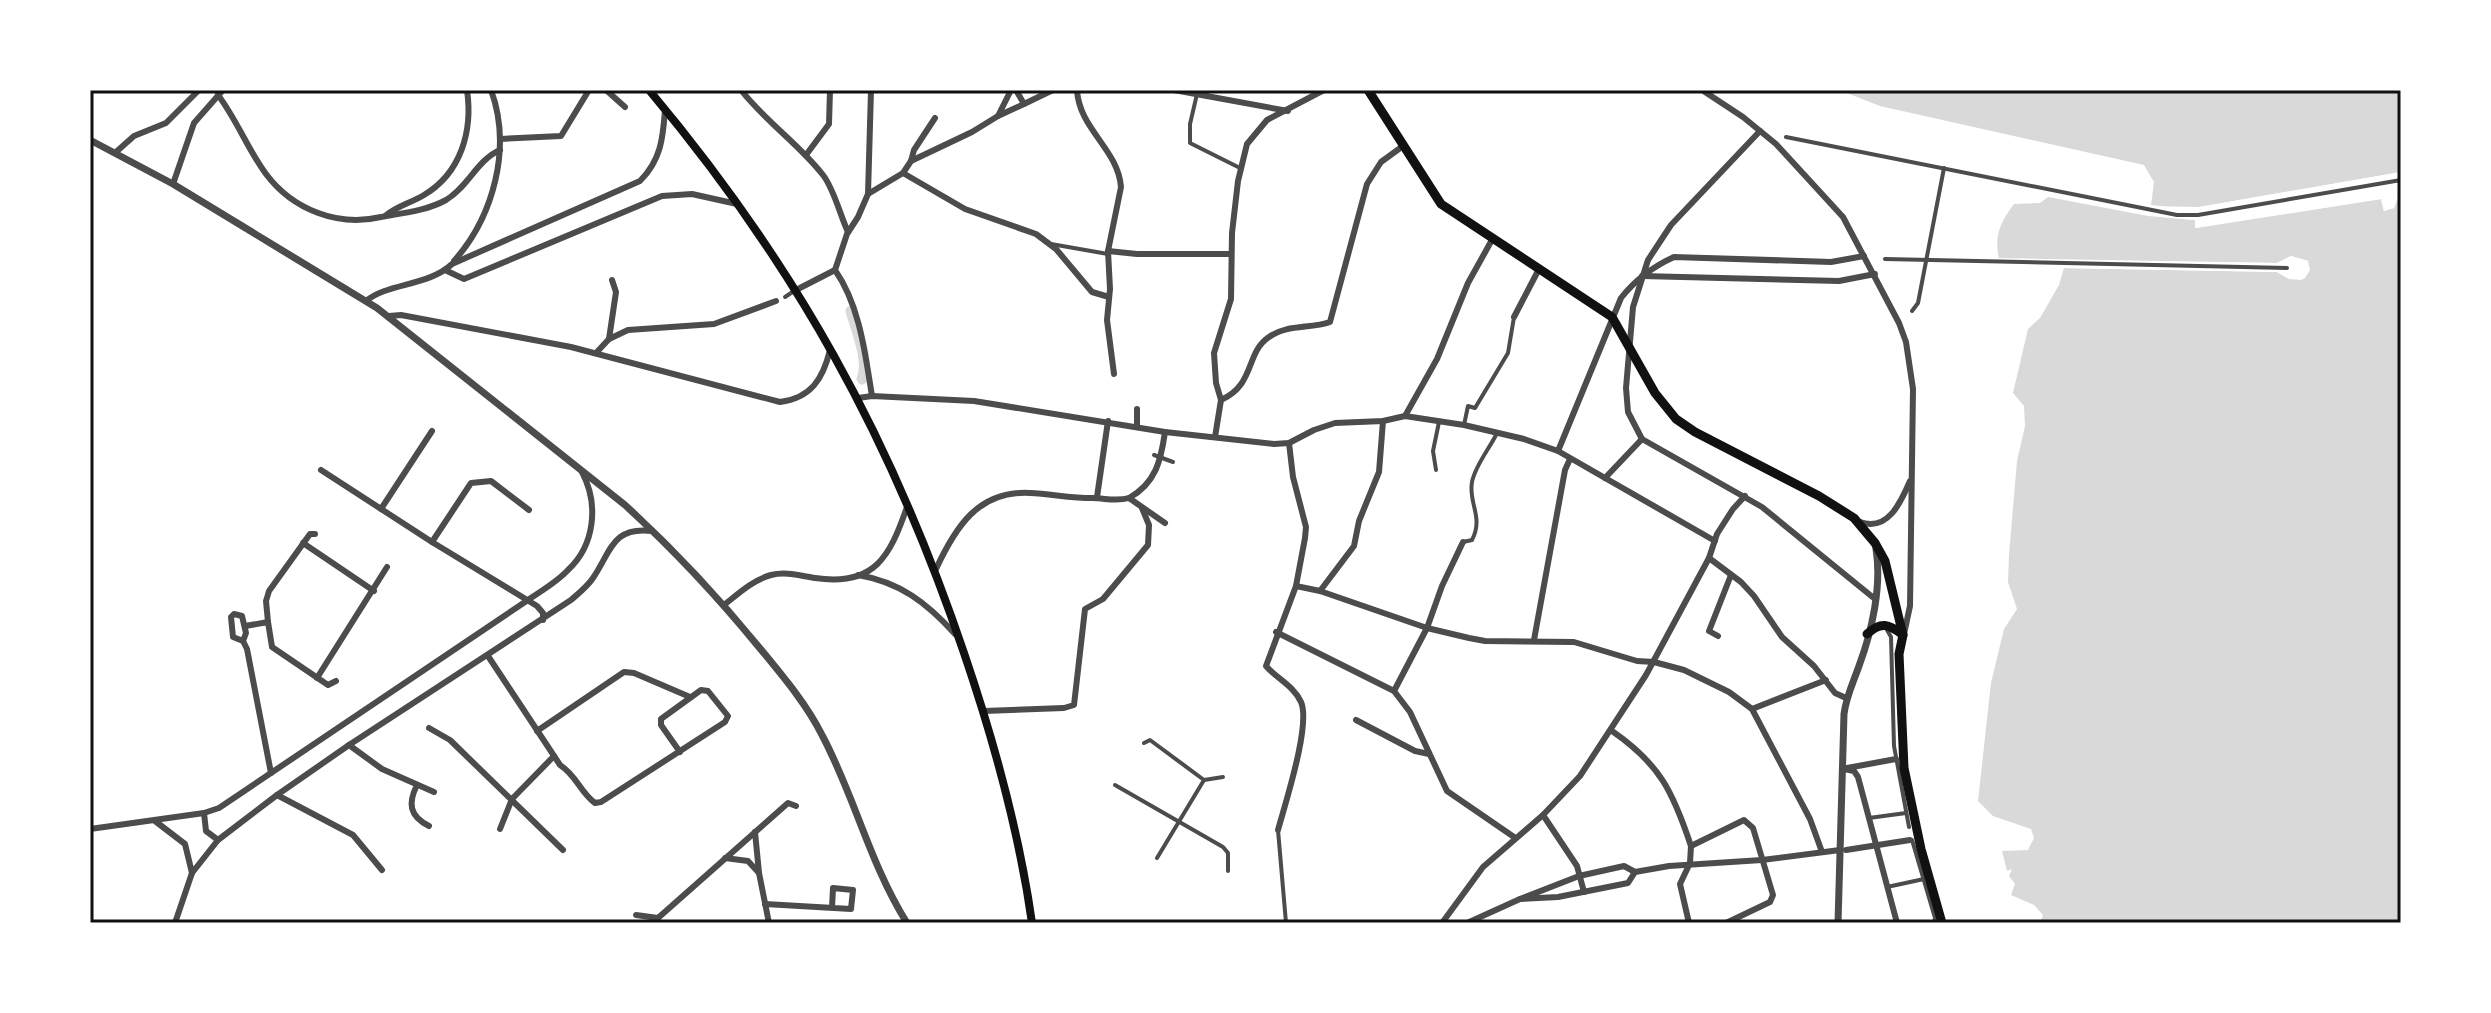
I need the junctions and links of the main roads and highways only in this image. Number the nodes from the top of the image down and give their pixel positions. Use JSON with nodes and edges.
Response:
{"nodes":[{"id":1,"x":649,"y":90,"type":"edge"},
{"id":2,"x":1368,"y":90,"type":"edge"},
{"id":3,"x":1867,"y":634,"type":"road end"},
{"id":4,"x":1903,"y":635,"type":"junction"},
{"id":5,"x":1032,"y":923,"type":"edge"},
{"id":6,"x":1942,"y":923,"type":"edge"}],
"edges":[{"from":1,"to":5,"type":"main road"},
{"from":2,"to":4,"type":"main road"},
{"from":3,"to":4,"type":"main road"},
{"from":4,"to":6,"type":"main road"}]}
